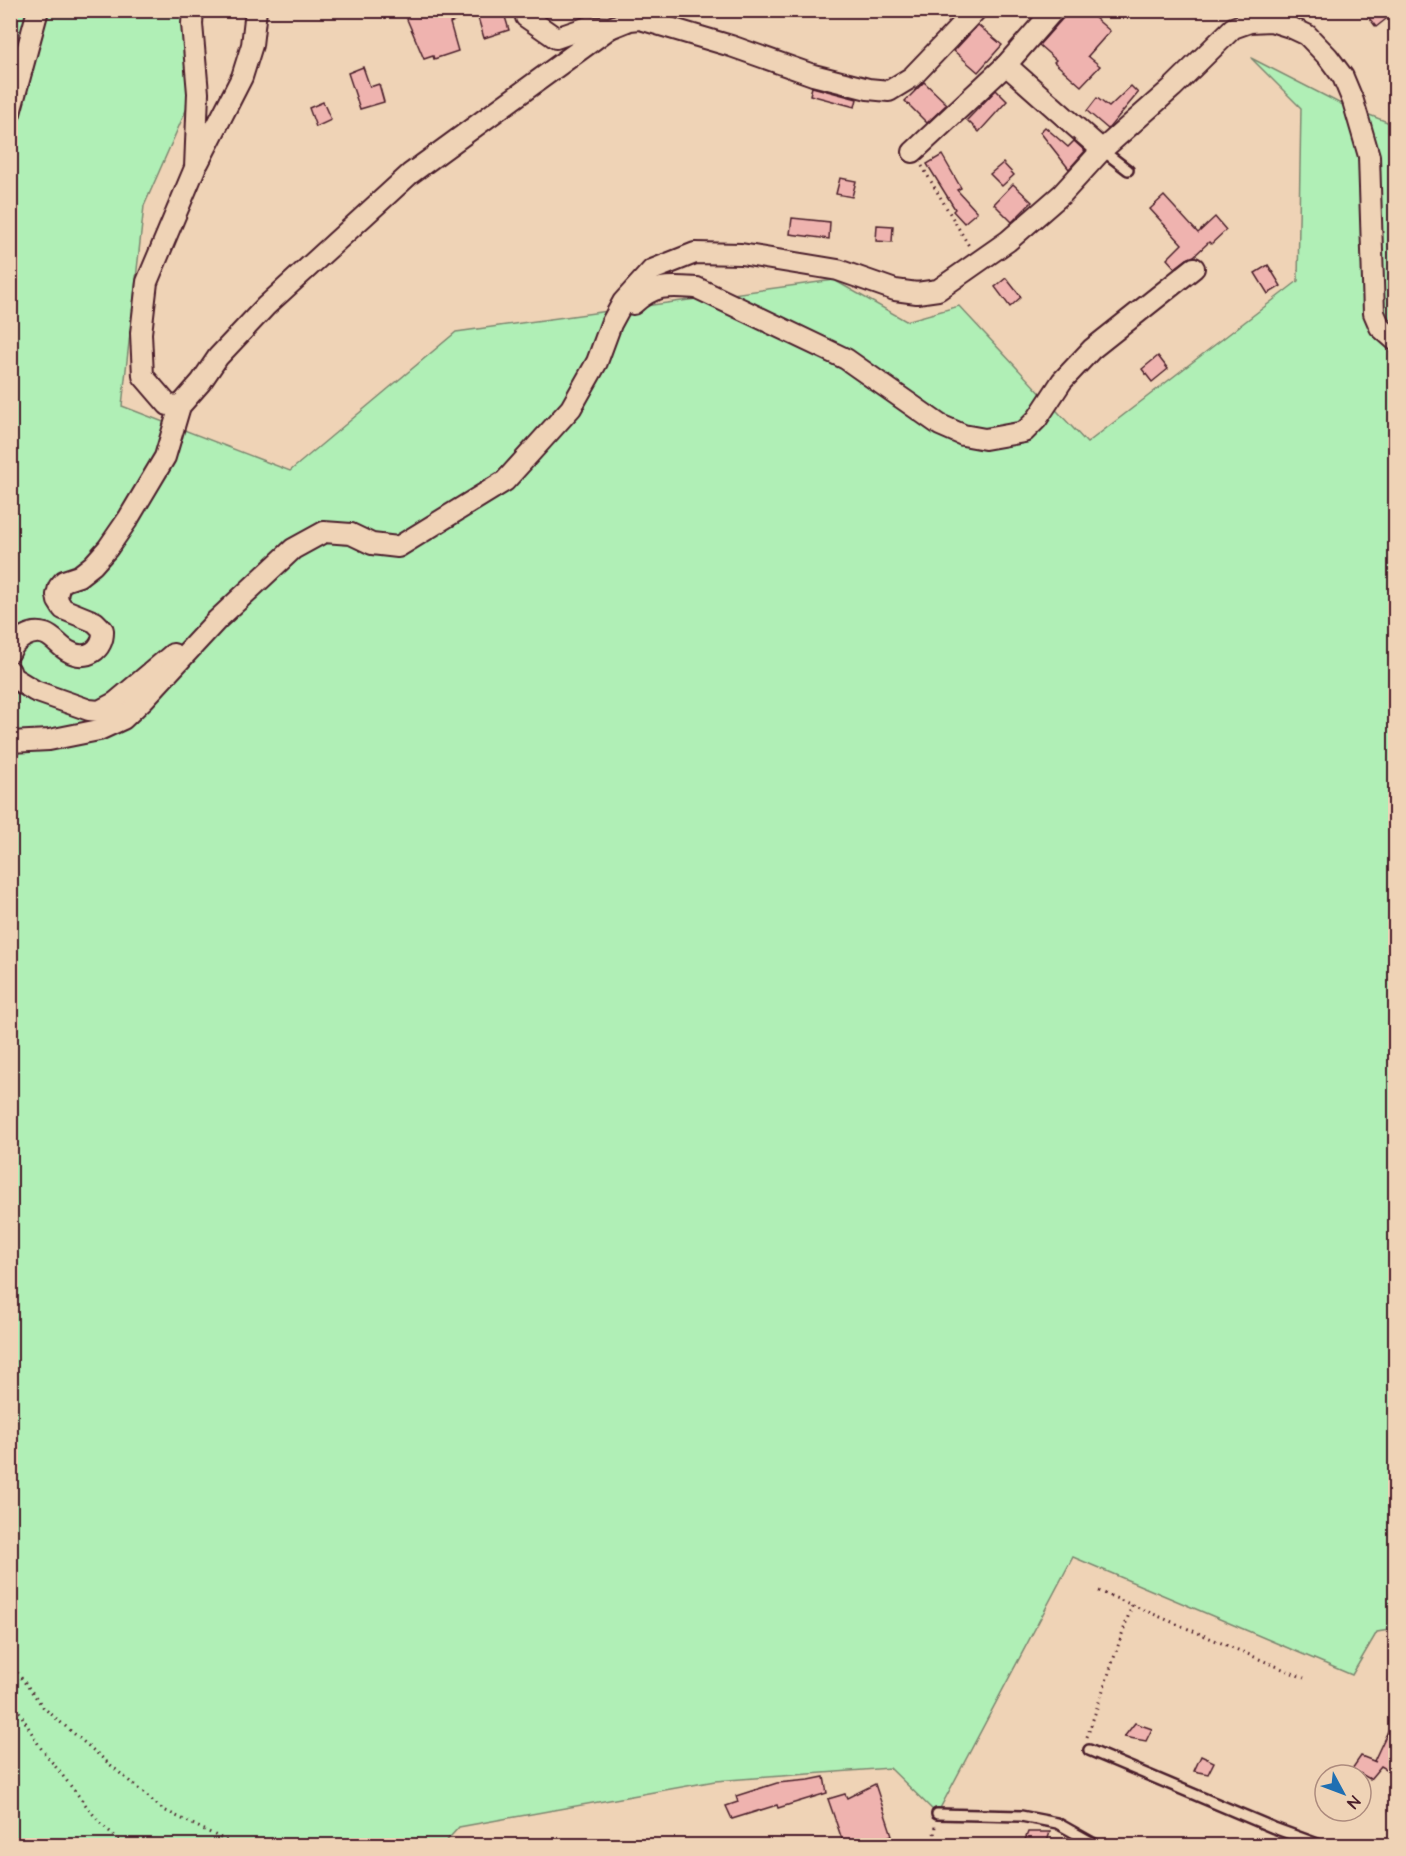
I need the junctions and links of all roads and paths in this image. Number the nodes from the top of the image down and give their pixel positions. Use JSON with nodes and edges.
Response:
{"nodes":[{"id":1,"x":39,"y":10,"type":"edge"},
{"id":2,"x":193,"y":10,"type":"edge"},
{"id":3,"x":256,"y":10,"type":"edge"},
{"id":4,"x":976,"y":10,"type":"edge"},
{"id":5,"x":1054,"y":10,"type":"edge"},
{"id":6,"x":526,"y":14,"type":"edge"},
{"id":7,"x":594,"y":19,"type":"edge"},
{"id":8,"x":610,"y":28,"type":"junction"},
{"id":9,"x":1006,"y":65,"type":"junction"},
{"id":10,"x":10,"y":113,"type":"edge"},
{"id":11,"x":1102,"y":150,"type":"junction"},
{"id":12,"x":913,"y":152,"type":"joint"},
{"id":13,"x":195,"y":168,"type":"junction"},
{"id":14,"x":1128,"y":170,"type":"dead end"},
{"id":15,"x":975,"y":266,"type":"junction"},
{"id":16,"x":1194,"y":268,"type":"dead end"},
{"id":17,"x":611,"y":324,"type":"junction"},
{"id":18,"x":1395,"y":341,"type":"edge"},
{"id":19,"x":180,"y":406,"type":"junction"},
{"id":20,"x":217,"y":620,"type":"junction"},
{"id":21,"x":10,"y":652,"type":"edge"},
{"id":22,"x":10,"y":670,"type":"edge"},
{"id":23,"x":10,"y":742,"type":"edge"},
{"id":24,"x":1099,"y":1591,"type":"dead end"},
{"id":25,"x":1132,"y":1605,"type":"junction"},
{"id":26,"x":10,"y":1663,"type":"edge"},
{"id":27,"x":1304,"y":1678,"type":"dead end"},
{"id":28,"x":10,"y":1696,"type":"edge"},
{"id":29,"x":1089,"y":1750,"type":"joint"},
{"id":30,"x":937,"y":1814,"type":"joint"},
{"id":31,"x":126,"y":1845,"type":"edge"},
{"id":32,"x":237,"y":1845,"type":"edge"},
{"id":33,"x":465,"y":1845,"type":"edge"},
{"id":34,"x":478,"y":1845,"type":"edge"},
{"id":35,"x":933,"y":1845,"type":"edge"},
{"id":36,"x":1098,"y":1845,"type":"edge"},
{"id":37,"x":1323,"y":1845,"type":"edge"}],
"edges":[{"from":1,"to":10,"type":"street"},
{"from":2,"to":13,"type":"street"},
{"from":3,"to":13,"type":"street"},
{"from":4,"to":8,"type":"street"},
{"from":5,"to":9,"type":"street"},
{"from":6,"to":7,"type":"street"},
{"from":7,"to":8,"type":"street"},
{"from":8,"to":19,"type":"street"},
{"from":9,"to":11,"type":"street"},
{"from":9,"to":12,"type":"street"},
{"from":11,"to":14,"type":"lane"},
{"from":11,"to":15,"type":"street"},
{"from":11,"to":18,"type":"street"},
{"from":12,"to":15,"type":"path"},
{"from":13,"to":19,"type":"street"},
{"from":15,"to":17,"type":"street"},
{"from":16,"to":17,"type":"street"},
{"from":17,"to":20,"type":"street"},
{"from":19,"to":21,"type":"street"},
{"from":20,"to":22,"type":"street"},
{"from":20,"to":23,"type":"street"},
{"from":24,"to":25,"type":"path"},
{"from":25,"to":27,"type":"path"},
{"from":25,"to":29,"type":"path"},
{"from":26,"to":32,"type":"path"},
{"from":28,"to":31,"type":"path"},
{"from":29,"to":37,"type":"lane"},
{"from":30,"to":35,"type":"path"},
{"from":30,"to":36,"type":"lane"},
{"from":33,"to":34,"type":"path"}]}
